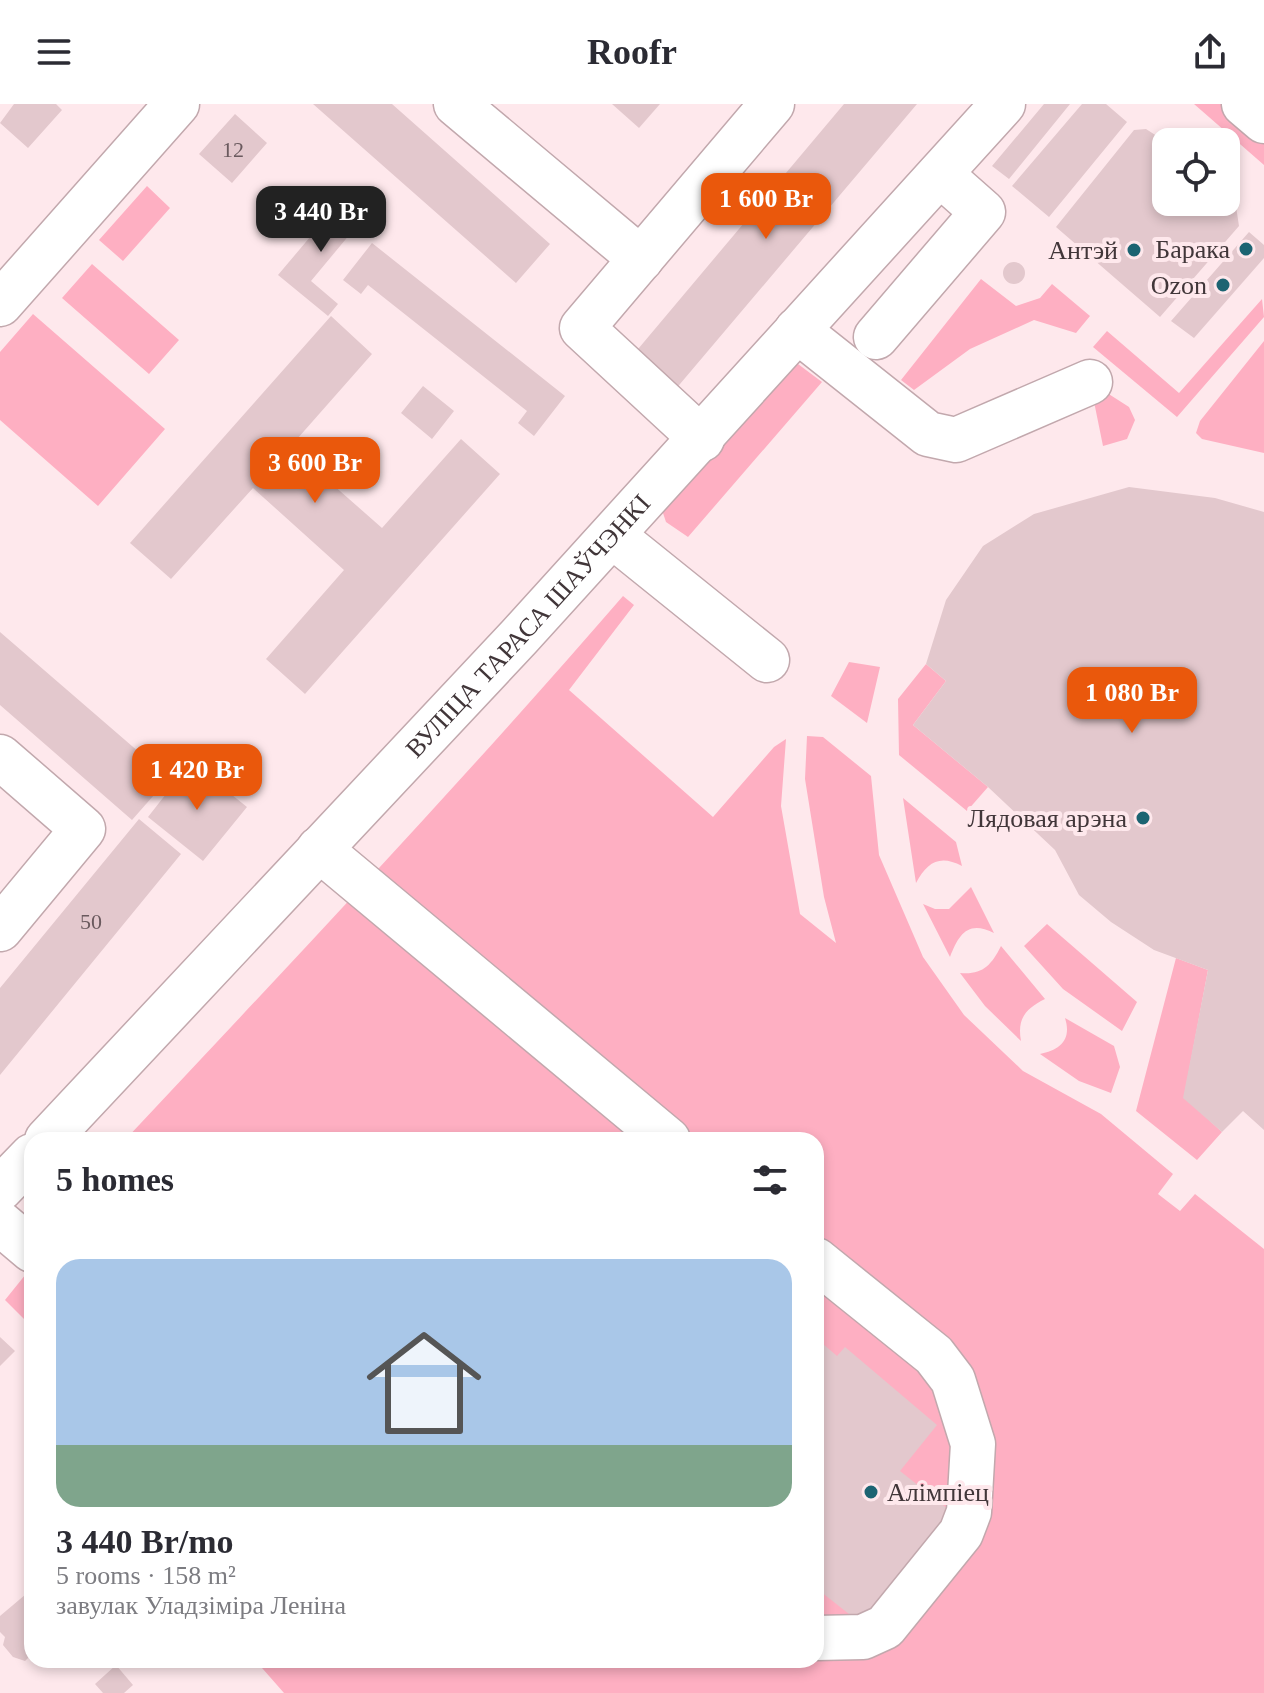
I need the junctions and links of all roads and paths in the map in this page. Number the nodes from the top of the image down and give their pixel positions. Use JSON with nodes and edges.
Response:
{"nodes":[{"id":1,"x":456,"y":104,"type":"edge"},
{"id":2,"x":772,"y":104,"type":"edge"},
{"id":3,"x":1003,"y":104,"type":"edge"},
{"id":4,"x":1244,"y":104,"type":"edge"},
{"id":5,"x":169,"y":107,"type":"edge"},
{"id":6,"x":1264,"y":121,"type":"edge"},
{"id":7,"x":940,"y":174,"type":"junction"},
{"id":8,"x":641,"y":259,"type":"junction"},
{"id":9,"x":0,"y":304,"type":"edge"},
{"id":10,"x":797,"y":330,"type":"junction"},
{"id":11,"x":876,"y":337,"type":"dead end"},
{"id":12,"x":1090,"y":382,"type":"dead end"},
{"id":13,"x":702,"y":439,"type":"junction"},
{"id":14,"x":613,"y":536,"type":"junction"},
{"id":15,"x":767,"y":660,"type":"dead end"},
{"id":16,"x":0,"y":757,"type":"edge"},
{"id":17,"x":319,"y":849,"type":"junction"},
{"id":18,"x":0,"y":929,"type":"edge"},
{"id":19,"x":47,"y":1132,"type":"edge"},
{"id":20,"x":658,"y":1132,"type":"edge"},
{"id":21,"x":824,"y":1266,"type":"edge"},
{"id":22,"x":824,"y":1638,"type":"edge"}],
"edges":[{"from":1,"to":8,"type":"street"},
{"from":2,"to":8,"type":"street"},
{"from":3,"to":7,"type":"street","name":"ВУЛІЦА ТАРАСА ШАЎЧЭНКІ"},
{"from":4,"to":6,"type":"street"},
{"from":5,"to":9,"type":"street"},
{"from":7,"to":10,"type":"street","name":"ВУЛІЦА ТАРАСА ШАЎЧЭНКІ"},
{"from":7,"to":11,"type":"street"},
{"from":8,"to":13,"type":"street"},
{"from":10,"to":12,"type":"street"},
{"from":10,"to":13,"type":"street","name":"ВУЛІЦА ТАРАСА ШАЎЧЭНКІ"},
{"from":13,"to":14,"type":"street","name":"ВУЛІЦА ТАРАСА ШАЎЧЭНКІ"},
{"from":14,"to":15,"type":"street"},
{"from":14,"to":17,"type":"street","name":"ВУЛІЦА ТАРАСА ШАЎЧЭНКІ"},
{"from":16,"to":18,"type":"street"},
{"from":17,"to":19,"type":"street","name":"ВУЛІЦА ТАРАСА ШАЎЧЭНКІ"},
{"from":17,"to":20,"type":"street"},
{"from":21,"to":22,"type":"street"}]}
